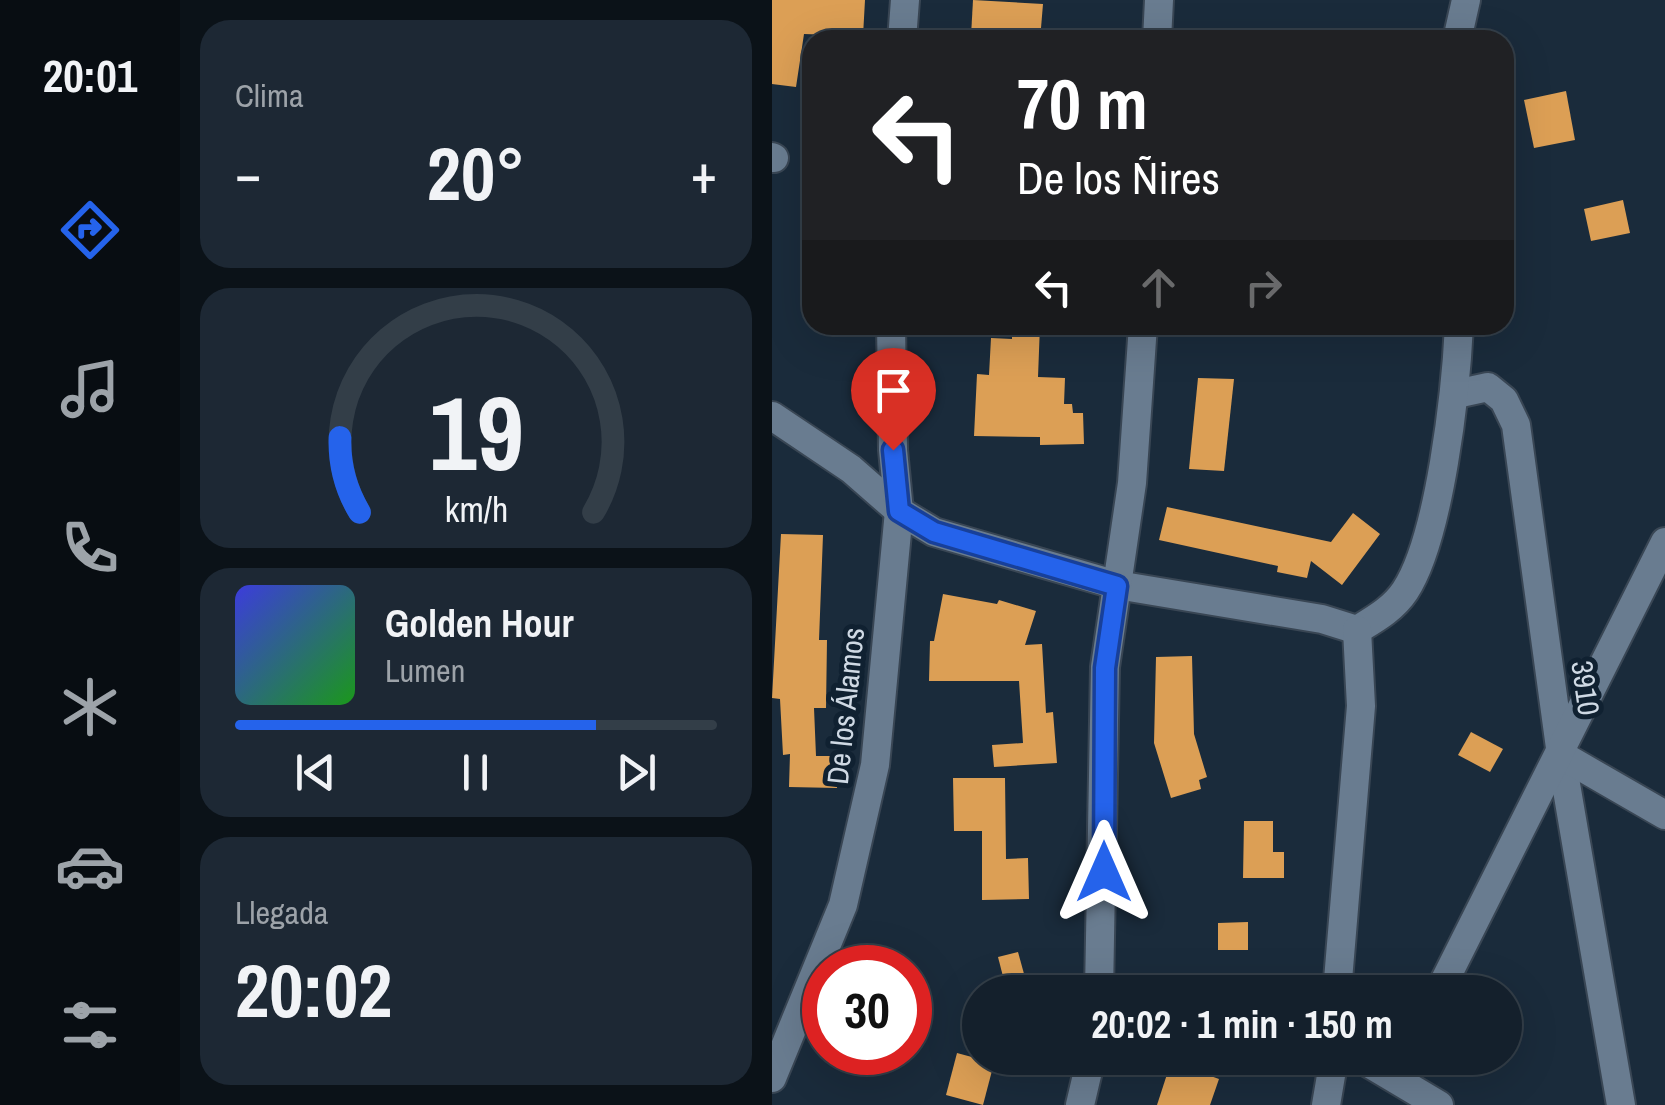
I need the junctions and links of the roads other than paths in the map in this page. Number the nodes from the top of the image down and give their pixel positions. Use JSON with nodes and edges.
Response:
{"nodes":[{"id":1,"x":905,"y":0,"type":"edge"},
{"id":2,"x":1160,"y":0,"type":"edge"},
{"id":3,"x":1467,"y":2,"type":"edge"},
{"id":4,"x":903,"y":30,"type":"edge"},
{"id":5,"x":1158,"y":30,"type":"edge"},
{"id":6,"x":1459,"y":30,"type":"edge"},
{"id":7,"x":891,"y":335,"type":"edge"},
{"id":8,"x":1142,"y":335,"type":"edge"},
{"id":9,"x":1459,"y":335,"type":"edge"},
{"id":10,"x":1456,"y":394,"type":"junction"},
{"id":11,"x":772,"y":416,"type":"edge"},
{"id":12,"x":899,"y":511,"type":"junction"},
{"id":13,"x":1664,"y":542,"type":"edge"},
{"id":14,"x":1117,"y":586,"type":"junction"},
{"id":15,"x":1357,"y":630,"type":"junction"},
{"id":16,"x":1561,"y":755,"type":"junction"},
{"id":17,"x":1664,"y":815,"type":"edge"},
{"id":18,"x":1099,"y":975,"type":"edge"},
{"id":19,"x":1338,"y":975,"type":"edge"},
{"id":20,"x":1448,"y":975,"type":"edge"},
{"id":21,"x":1087,"y":1075,"type":"edge"},
{"id":22,"x":1331,"y":1075,"type":"edge"},
{"id":23,"x":1408,"y":1075,"type":"edge"},
{"id":24,"x":772,"y":1078,"type":"edge"},
{"id":25,"x":1080,"y":1105,"type":"edge"},
{"id":26,"x":1326,"y":1105,"type":"edge"},
{"id":27,"x":1440,"y":1105,"type":"edge"},
{"id":28,"x":1621,"y":1105,"type":"edge"}],
"edges":[{"from":1,"to":4,"type":"street"},
{"from":2,"to":5,"type":"street"},
{"from":3,"to":6,"type":"street"},
{"from":7,"to":12,"type":"street","name":"De los Álamos"},
{"from":8,"to":14,"type":"street"},
{"from":9,"to":10,"type":"street"},
{"from":10,"to":15,"type":"street"},
{"from":10,"to":16,"type":"street","name":"3910"},
{"from":11,"to":12,"type":"street"},
{"from":12,"to":14,"type":"street"},
{"from":12,"to":24,"type":"street","name":"De los Álamos"},
{"from":13,"to":16,"type":"street"},
{"from":14,"to":15,"type":"street"},
{"from":14,"to":18,"type":"street"},
{"from":15,"to":19,"type":"street"},
{"from":16,"to":17,"type":"street"},
{"from":16,"to":20,"type":"street"},
{"from":16,"to":28,"type":"street","name":"3910"},
{"from":21,"to":25,"type":"street"},
{"from":22,"to":26,"type":"street"},
{"from":23,"to":27,"type":"street"}]}
